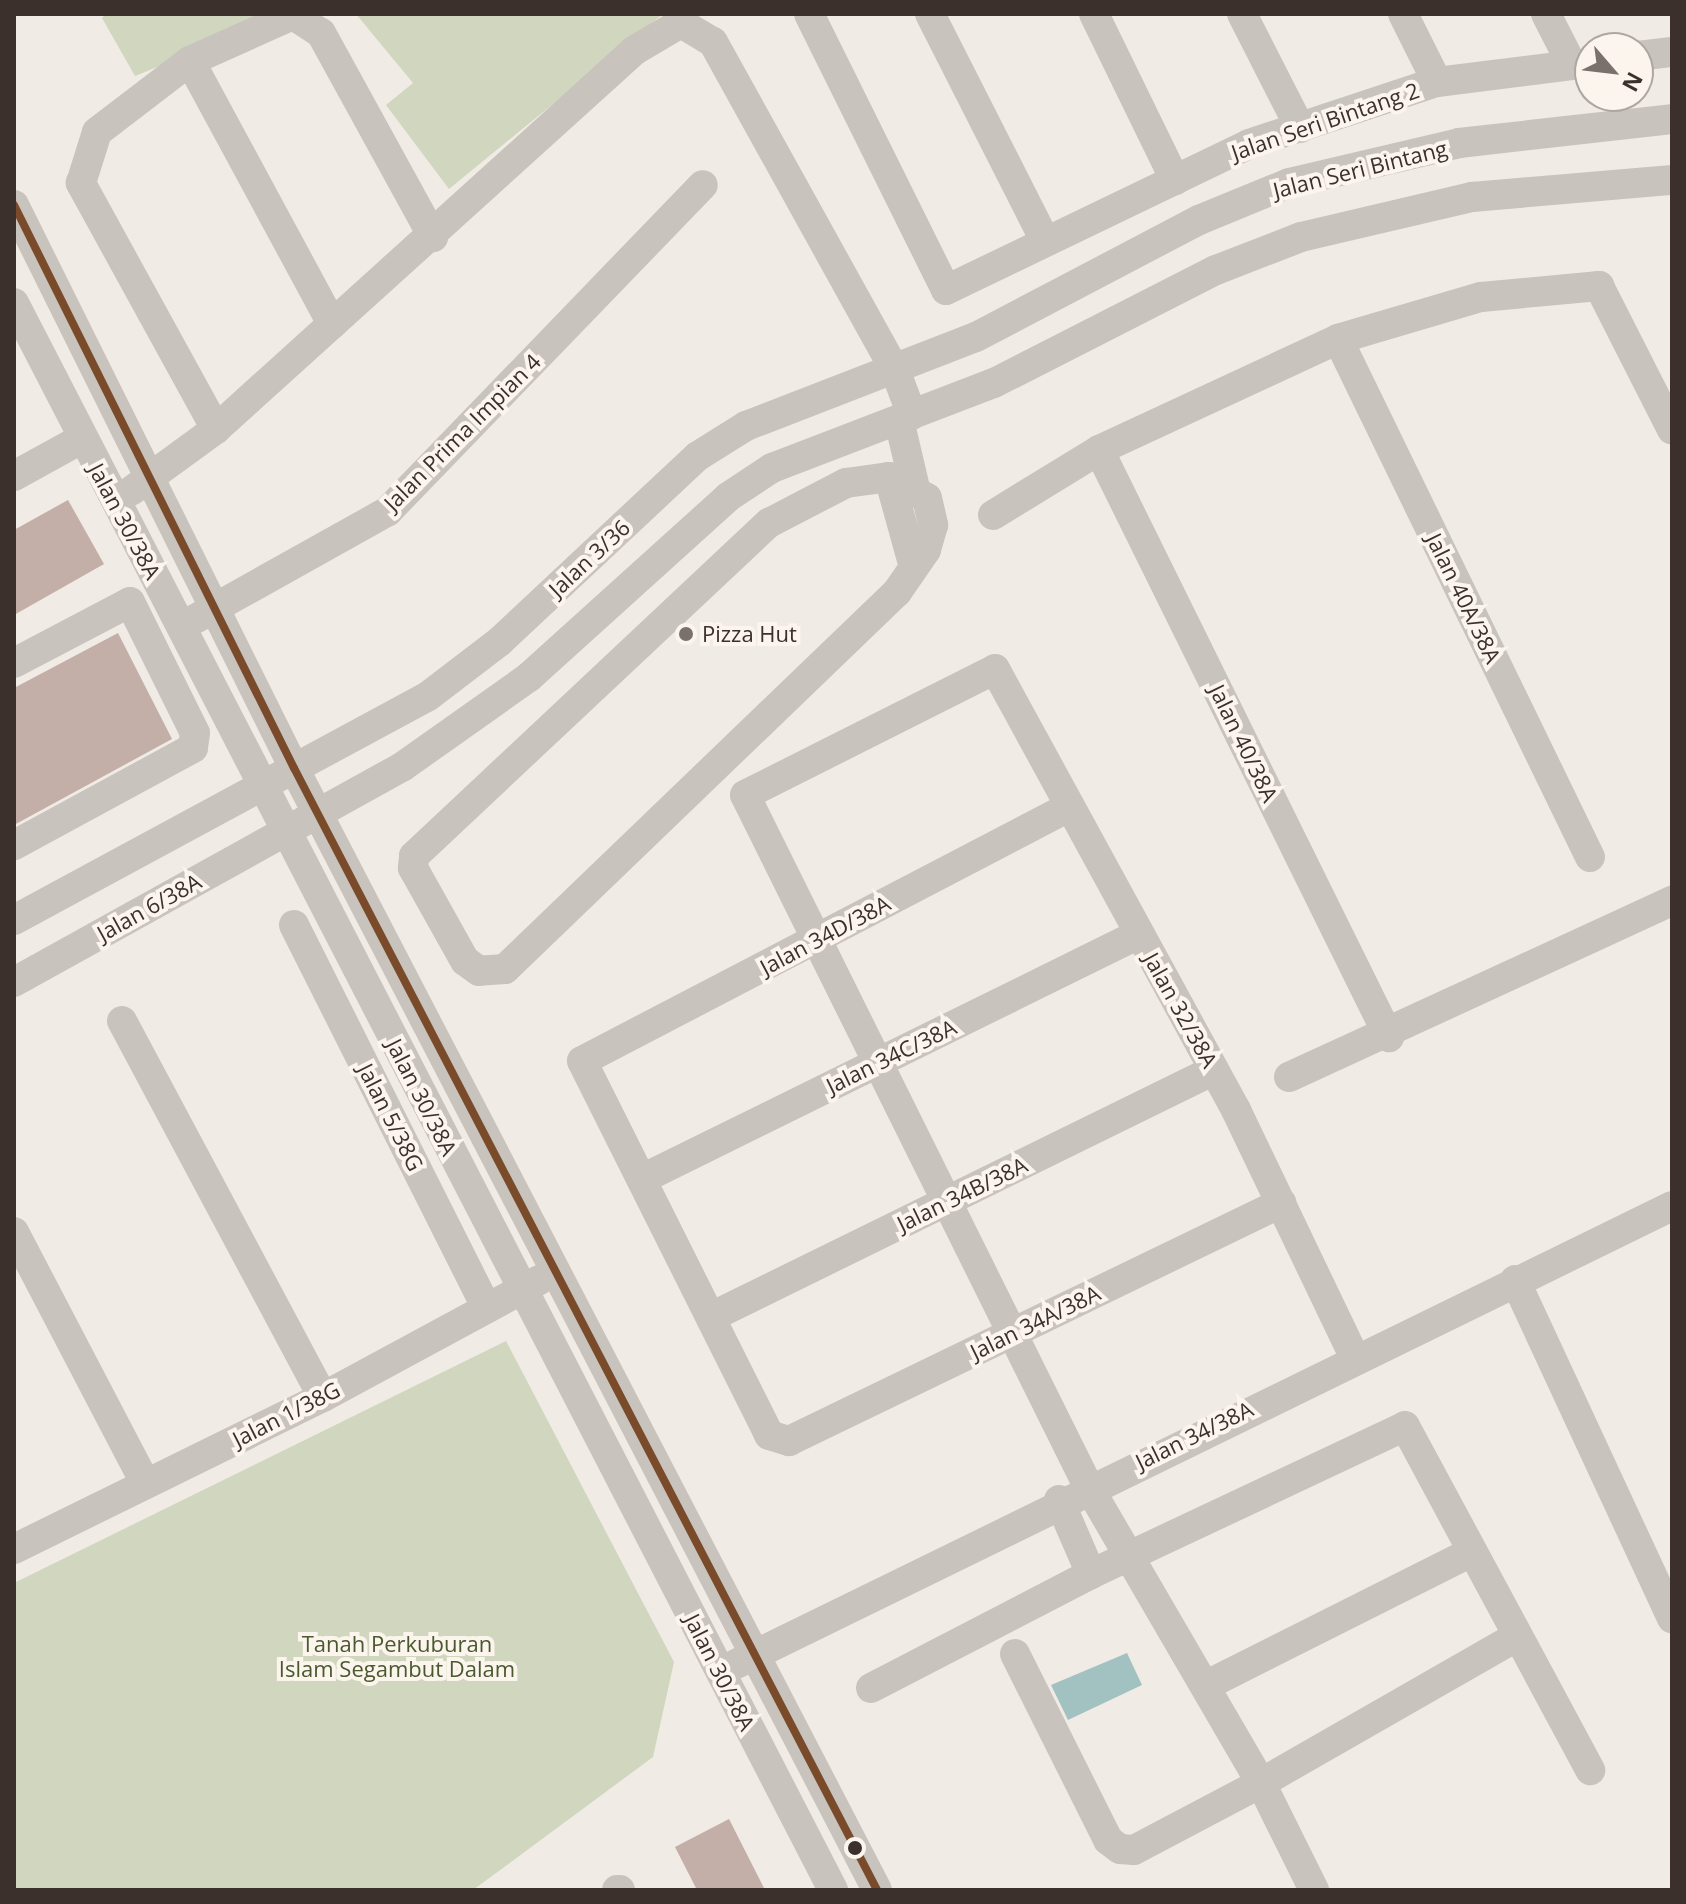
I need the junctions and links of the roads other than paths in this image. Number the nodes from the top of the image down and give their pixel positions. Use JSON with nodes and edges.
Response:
{"nodes":[{"id":1,"x":809,"y":14,"type":"edge"},
{"id":2,"x":930,"y":14,"type":"edge"},
{"id":3,"x":1094,"y":14,"type":"edge"},
{"id":4,"x":1242,"y":14,"type":"edge"},
{"id":5,"x":1403,"y":14,"type":"edge"},
{"id":6,"x":1546,"y":14,"type":"edge"},
{"id":7,"x":1574,"y":54,"type":"edge"},
{"id":8,"x":190,"y":61,"type":"junction"},
{"id":9,"x":1574,"y":65,"type":"edge"},
{"id":10,"x":1437,"y":82,"type":"junction"},
{"id":11,"x":1672,"y":119,"type":"edge"},
{"id":12,"x":1300,"y":128,"type":"junction"},
{"id":13,"x":1175,"y":180,"type":"junction"},
{"id":14,"x":1672,"y":180,"type":"edge"},
{"id":15,"x":703,"y":185,"type":"dead end"},
{"id":16,"x":14,"y":205,"type":"edge"},
{"id":17,"x":433,"y":237,"type":"junction"},
{"id":18,"x":1045,"y":241,"type":"junction"},
{"id":19,"x":14,"y":303,"type":"edge"},
{"id":20,"x":332,"y":324,"type":"junction"},
{"id":21,"x":1338,"y":339,"type":"junction"},
{"id":22,"x":895,"y":370,"type":"junction"},
{"id":23,"x":905,"y":417,"type":"junction"},
{"id":24,"x":216,"y":429,"type":"junction"},
{"id":25,"x":1672,"y":430,"type":"edge"},
{"id":26,"x":81,"y":439,"type":"junction"},
{"id":27,"x":1099,"y":450,"type":"junction"},
{"id":28,"x":772,"y":468,"type":"junction"},
{"id":29,"x":14,"y":476,"type":"edge"},
{"id":30,"x":902,"y":480,"type":"junction"},
{"id":31,"x":147,"y":481,"type":"junction"},
{"id":32,"x":115,"y":500,"type":"junction"},
{"id":33,"x":795,"y":506,"type":"junction"},
{"id":34,"x":993,"y":515,"type":"dead end"},
{"id":35,"x":608,"y":540,"type":"junction"},
{"id":36,"x":582,"y":564,"type":"junction"},
{"id":37,"x":639,"y":577,"type":"junction"},
{"id":38,"x":160,"y":586,"type":"junction"},
{"id":39,"x":614,"y":600,"type":"junction"},
{"id":40,"x":130,"y":602,"type":"junction"},
{"id":41,"x":213,"y":609,"type":"junction"},
{"id":42,"x":180,"y":628,"type":"junction"},
{"id":43,"x":14,"y":663,"type":"edge"},
{"id":44,"x":294,"y":768,"type":"junction"},
{"id":45,"x":260,"y":785,"type":"junction"},
{"id":46,"x":1067,"y":808,"type":"junction"},
{"id":47,"x":318,"y":814,"type":"junction"},
{"id":48,"x":284,"y":832,"type":"junction"},
{"id":49,"x":14,"y":845,"type":"edge"},
{"id":50,"x":1590,"y":857,"type":"dead end"},
{"id":51,"x":1672,"y":901,"type":"edge"},
{"id":52,"x":14,"y":920,"type":"edge"},
{"id":53,"x":294,"y":925,"type":"dead end"},
{"id":54,"x":1139,"y":934,"type":"junction"},
{"id":55,"x":819,"y":938,"type":"junction"},
{"id":56,"x":14,"y":982,"type":"edge"},
{"id":57,"x":122,"y":1021,"type":"dead end"},
{"id":58,"x":1389,"y":1037,"type":"junction"},
{"id":59,"x":880,"y":1062,"type":"junction"},
{"id":60,"x":1214,"y":1070,"type":"junction"},
{"id":61,"x":1289,"y":1077,"type":"dead end"},
{"id":62,"x":476,"y":1119,"type":"junction"},
{"id":63,"x":443,"y":1138,"type":"junction"},
{"id":64,"x":642,"y":1179,"type":"junction"},
{"id":65,"x":949,"y":1200,"type":"junction"},
{"id":66,"x":1281,"y":1203,"type":"junction"},
{"id":67,"x":1672,"y":1206,"type":"edge"},
{"id":68,"x":14,"y":1232,"type":"edge"},
{"id":69,"x":555,"y":1272,"type":"junction"},
{"id":70,"x":1515,"y":1280,"type":"junction"},
{"id":71,"x":521,"y":1289,"type":"junction"},
{"id":72,"x":487,"y":1308,"type":"junction"},
{"id":73,"x":711,"y":1317,"type":"junction"},
{"id":74,"x":1014,"y":1332,"type":"junction"},
{"id":75,"x":1355,"y":1358,"type":"junction"},
{"id":76,"x":323,"y":1397,"type":"junction"},
{"id":77,"x":146,"y":1484,"type":"junction"},
{"id":78,"x":1088,"y":1486,"type":"junction"},
{"id":79,"x":1059,"y":1500,"type":"junction"},
{"id":80,"x":14,"y":1549,"type":"edge"},
{"id":81,"x":1471,"y":1552,"type":"junction"},
{"id":82,"x":1128,"y":1556,"type":"junction"},
{"id":83,"x":1091,"y":1574,"type":"junction"},
{"id":84,"x":1672,"y":1618,"type":"edge"},
{"id":85,"x":1514,"y":1638,"type":"junction"},
{"id":86,"x":1015,"y":1654,"type":"dead end"},
{"id":87,"x":753,"y":1655,"type":"junction"},
{"id":88,"x":720,"y":1672,"type":"junction"},
{"id":89,"x":1209,"y":1684,"type":"junction"},
{"id":90,"x":871,"y":1688,"type":"dead end"},
{"id":91,"x":1590,"y":1770,"type":"dead end"},
{"id":92,"x":1261,"y":1783,"type":"junction"},
{"id":93,"x":833,"y":1890,"type":"edge"},
{"id":94,"x":877,"y":1890,"type":"edge"},
{"id":95,"x":1314,"y":1890,"type":"edge"}],
"edges":[{"from":1,"to":18,"type":"street","name":"Jalan Seri Bintang 2"},
{"from":2,"to":18,"type":"street"},
{"from":3,"to":13,"type":"street"},
{"from":4,"to":12,"type":"street"},
{"from":5,"to":10,"type":"street"},
{"from":6,"to":7,"type":"street"},
{"from":8,"to":17,"type":"street"},
{"from":8,"to":20,"type":"street"},
{"from":8,"to":24,"type":"street"},
{"from":9,"to":10,"type":"street","name":"Jalan Seri Bintang 2"},
{"from":10,"to":12,"type":"street","name":"Jalan Seri Bintang 2"},
{"from":11,"to":22,"type":"street","name":"Jalan Seri Bintang"},
{"from":12,"to":13,"type":"street","name":"Jalan Seri Bintang 2"},
{"from":13,"to":18,"type":"street","name":"Jalan Seri Bintang 2"},
{"from":14,"to":23,"type":"street"},
{"from":15,"to":41,"type":"street","name":"Jalan Prima Impian 4"},
{"from":16,"to":31,"type":"street","name":"Jalan 30/38A"},
{"from":17,"to":20,"type":"street"},
{"from":17,"to":22,"type":"street"},
{"from":19,"to":26,"type":"street","name":"Jalan 30/38A"},
{"from":20,"to":24,"type":"street"},
{"from":21,"to":25,"type":"street"},
{"from":21,"to":27,"type":"street"},
{"from":21,"to":50,"type":"street","name":"Jalan 40A/38A"},
{"from":22,"to":23,"type":"street"},
{"from":22,"to":35,"type":"street","name":"Jalan 3/36"},
{"from":23,"to":28,"type":"street"},
{"from":23,"to":30,"type":"street"},
{"from":24,"to":31,"type":"street"},
{"from":26,"to":29,"type":"street"},
{"from":26,"to":32,"type":"street","name":"Jalan 30/38A"},
{"from":27,"to":34,"type":"street"},
{"from":27,"to":58,"type":"street","name":"Jalan 40/38A"},
{"from":28,"to":33,"type":"street"},
{"from":28,"to":37,"type":"street"},
{"from":30,"to":33,"type":"street"},
{"from":30,"to":33,"type":"street"},
{"from":31,"to":32,"type":"street"},
{"from":31,"to":41,"type":"street","name":"Jalan 30/38A"},
{"from":32,"to":38,"type":"street","name":"Jalan 30/38A"},
{"from":35,"to":36,"type":"street","name":"Jalan 3/36"},
{"from":35,"to":37,"type":"street"},
{"from":36,"to":39,"type":"street"},
{"from":36,"to":44,"type":"street","name":"Jalan 3/36"},
{"from":37,"to":39,"type":"street"},
{"from":38,"to":40,"type":"street"},
{"from":38,"to":42,"type":"street","name":"Jalan 30/38A"},
{"from":39,"to":47,"type":"street"},
{"from":40,"to":43,"type":"street"},
{"from":40,"to":49,"type":"street"},
{"from":41,"to":42,"type":"street","name":"Jalan Prima Impian 4"},
{"from":41,"to":44,"type":"street","name":"Jalan 30/38A"},
{"from":42,"to":45,"type":"street","name":"Jalan 30/38A"},
{"from":44,"to":45,"type":"street","name":"Jalan 3/36"},
{"from":44,"to":47,"type":"street","name":"Jalan 30/38A"},
{"from":45,"to":48,"type":"street","name":"Jalan 30/38A"},
{"from":45,"to":52,"type":"street"},
{"from":46,"to":54,"type":"street","name":"Jalan 32/38A"},
{"from":46,"to":55,"type":"street","name":"Jalan 34D/38A"},
{"from":46,"to":55,"type":"street","name":"Jalan 32/38A"},
{"from":47,"to":48,"type":"street","name":"Jalan 6/38A"},
{"from":47,"to":62,"type":"street","name":"Jalan 30/38A"},
{"from":48,"to":56,"type":"street","name":"Jalan 6/38A"},
{"from":48,"to":63,"type":"street","name":"Jalan 30/38A"},
{"from":51,"to":58,"type":"street"},
{"from":53,"to":72,"type":"street","name":"Jalan 5/38G"},
{"from":54,"to":59,"type":"street","name":"Jalan 34C/38A"},
{"from":54,"to":60,"type":"street","name":"Jalan 32/38A"},
{"from":55,"to":59,"type":"street"},
{"from":55,"to":64,"type":"street","name":"Jalan 34D/38A"},
{"from":57,"to":76,"type":"street"},
{"from":58,"to":61,"type":"street"},
{"from":59,"to":64,"type":"street","name":"Jalan 34C/38A"},
{"from":59,"to":65,"type":"street"},
{"from":60,"to":65,"type":"street","name":"Jalan 34B/38A"},
{"from":60,"to":66,"type":"street","name":"Jalan 32/38A"},
{"from":62,"to":63,"type":"street"},
{"from":62,"to":69,"type":"street","name":"Jalan 30/38A"},
{"from":63,"to":71,"type":"street","name":"Jalan 30/38A"},
{"from":64,"to":73,"type":"street"},
{"from":65,"to":73,"type":"street","name":"Jalan 34B/38A"},
{"from":65,"to":74,"type":"street"},
{"from":66,"to":74,"type":"street","name":"Jalan 34A/38A"},
{"from":66,"to":75,"type":"street","name":"Jalan 32/38A"},
{"from":67,"to":70,"type":"street","name":"Jalan 34/38A"},
{"from":68,"to":77,"type":"street"},
{"from":69,"to":71,"type":"street","name":"Jalan 1/38G"},
{"from":69,"to":87,"type":"street","name":"Jalan 30/38A"},
{"from":70,"to":75,"type":"street","name":"Jalan 34/38A"},
{"from":70,"to":84,"type":"street"},
{"from":71,"to":72,"type":"street","name":"Jalan 1/38G"},
{"from":71,"to":88,"type":"street","name":"Jalan 30/38A"},
{"from":72,"to":76,"type":"street","name":"Jalan 1/38G"},
{"from":73,"to":74,"type":"street","name":"Jalan 34A/38A"},
{"from":74,"to":78,"type":"street"},
{"from":75,"to":78,"type":"street","name":"Jalan 34/38A"},
{"from":76,"to":77,"type":"street","name":"Jalan 1/38G"},
{"from":77,"to":80,"type":"street","name":"Jalan 1/38G"},
{"from":78,"to":79,"type":"street","name":"Jalan 34/38A"},
{"from":78,"to":82,"type":"street"},
{"from":79,"to":83,"type":"street"},
{"from":79,"to":87,"type":"street","name":"Jalan 34/38A"},
{"from":81,"to":82,"type":"street"},
{"from":81,"to":85,"type":"street"},
{"from":81,"to":89,"type":"street"},
{"from":82,"to":83,"type":"street"},
{"from":82,"to":89,"type":"street"},
{"from":83,"to":90,"type":"street"},
{"from":85,"to":91,"type":"street"},
{"from":85,"to":92,"type":"street"},
{"from":86,"to":92,"type":"street"},
{"from":87,"to":88,"type":"street","name":"Jalan 34/38A"},
{"from":87,"to":94,"type":"street","name":"Jalan 30/38A"},
{"from":88,"to":93,"type":"street","name":"Jalan 30/38A"},
{"from":89,"to":92,"type":"street"},
{"from":92,"to":95,"type":"street"}]}
